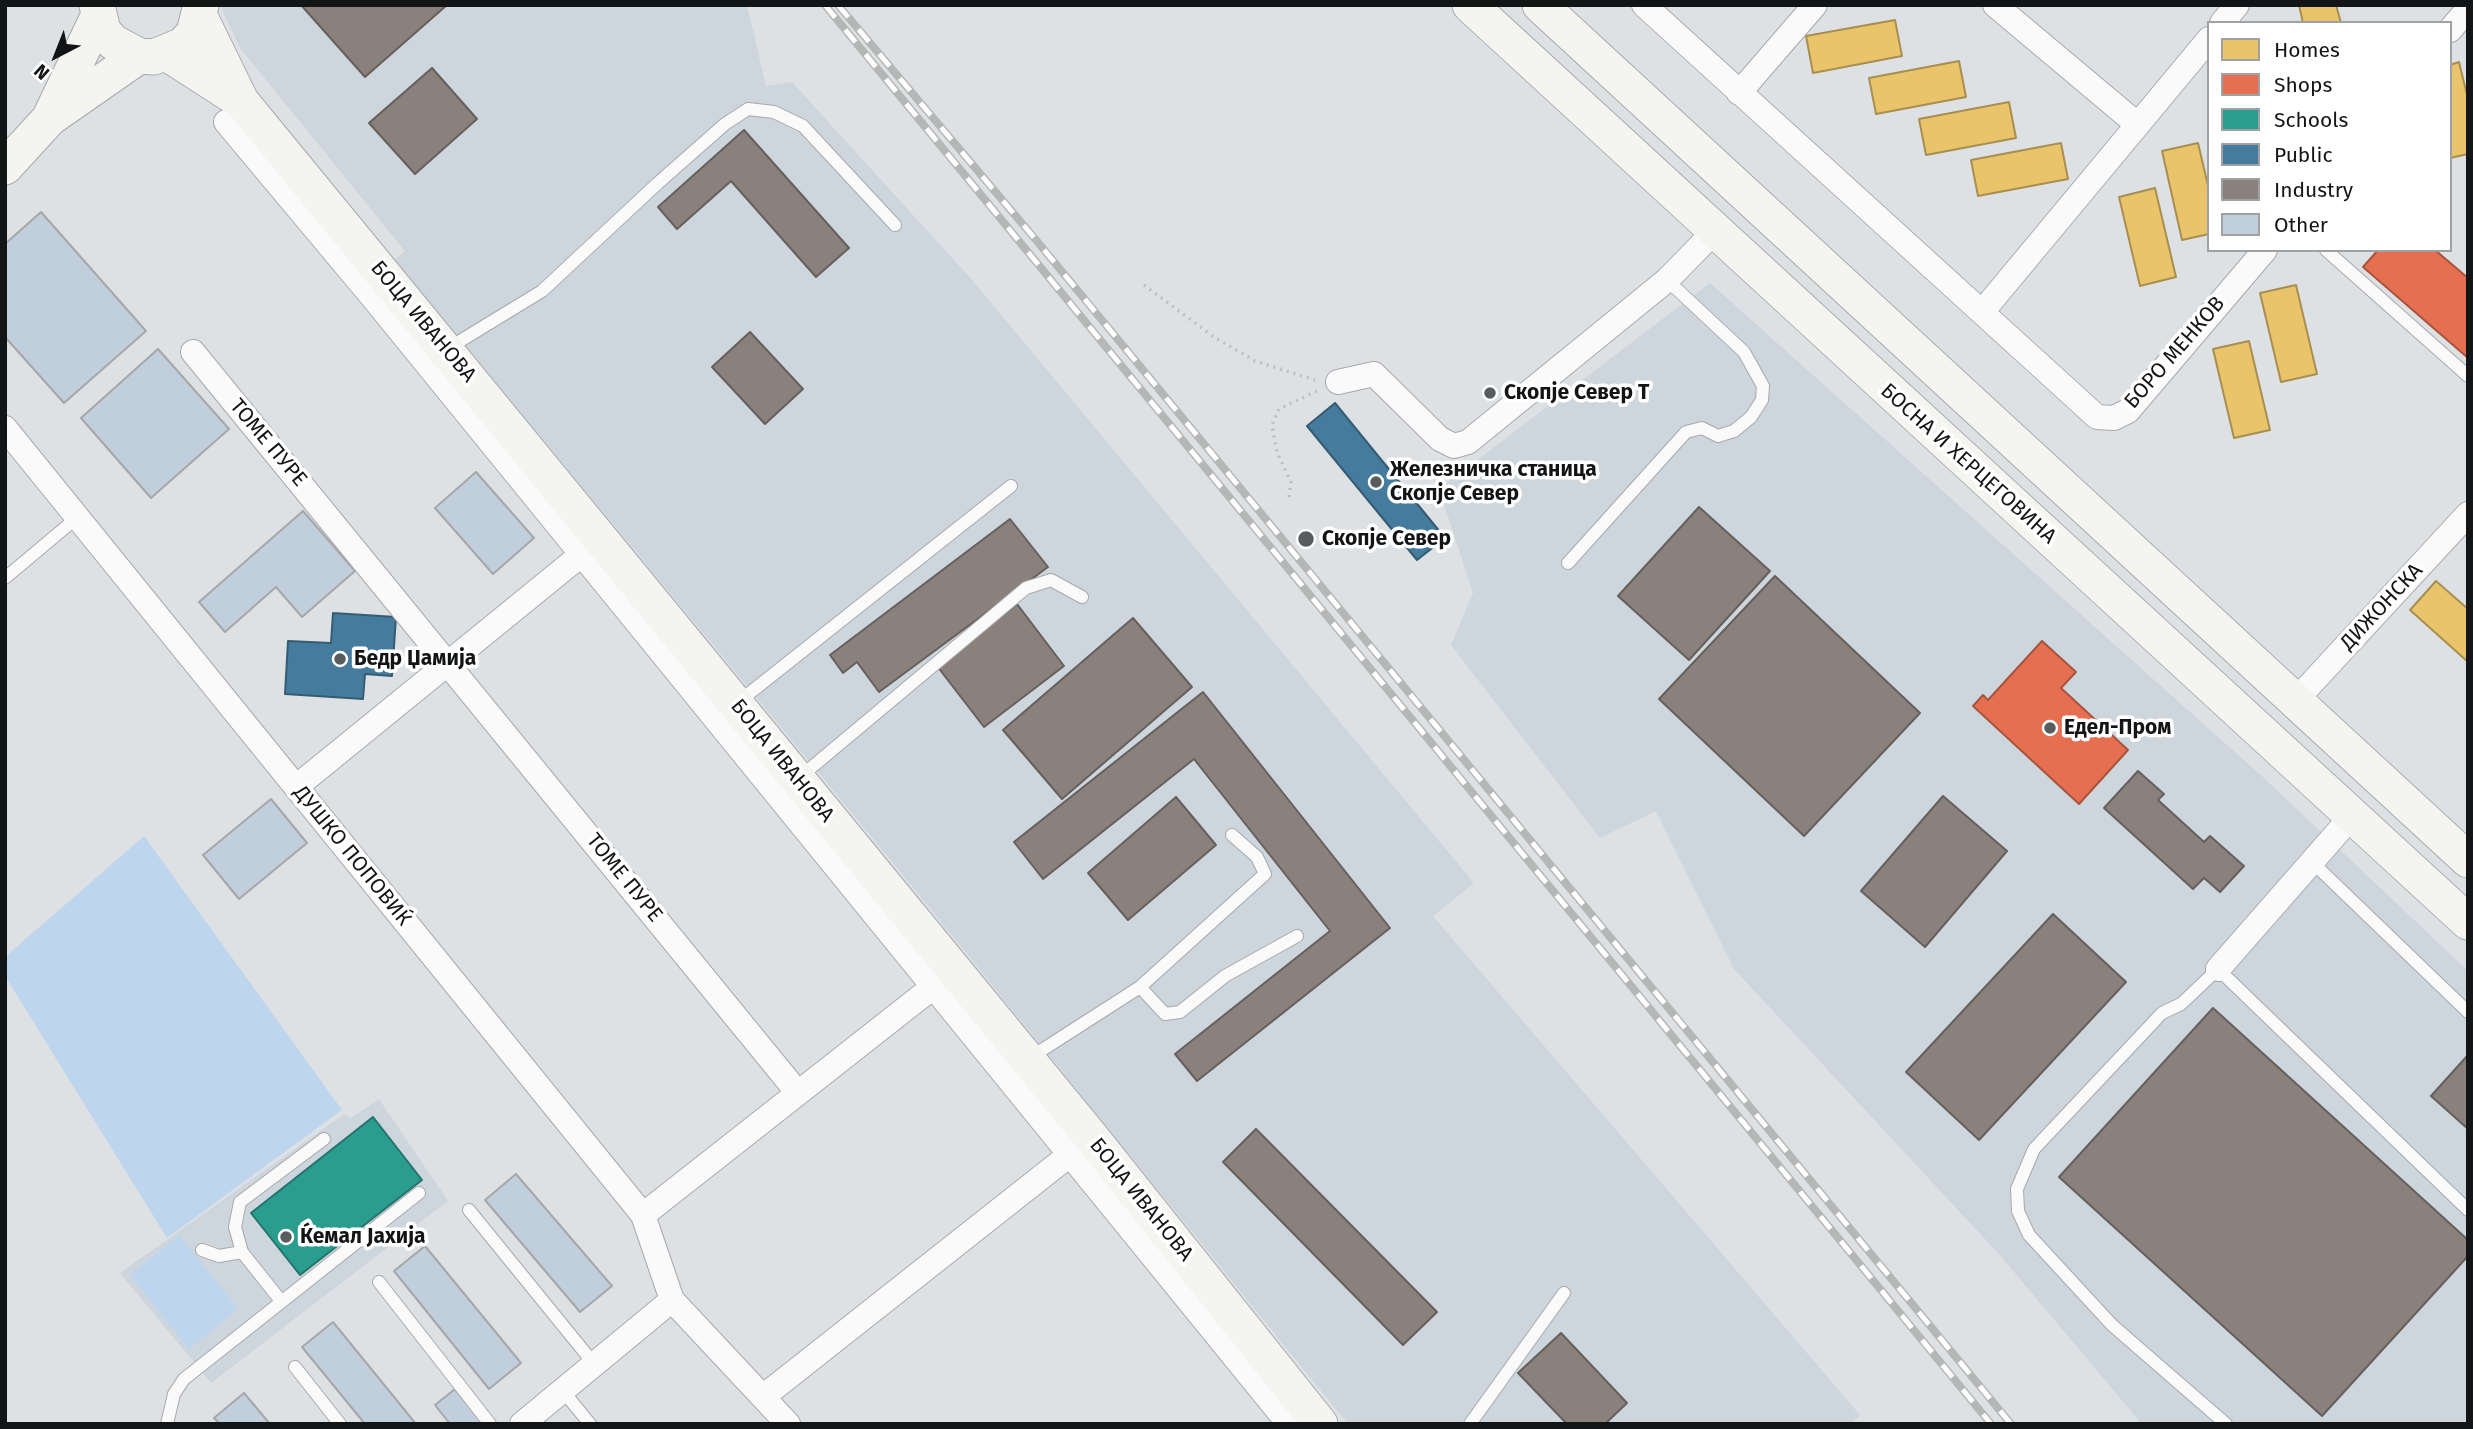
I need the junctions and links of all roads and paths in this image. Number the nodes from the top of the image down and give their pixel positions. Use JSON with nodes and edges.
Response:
{"nodes":[{"id":1,"x":1470,"y":5,"type":"edge"},
{"id":2,"x":1540,"y":5,"type":"edge"},
{"id":3,"x":1644,"y":5,"type":"edge"},
{"id":4,"x":1815,"y":5,"type":"edge"},
{"id":5,"x":1995,"y":5,"type":"edge"},
{"id":6,"x":2236,"y":5,"type":"edge"},
{"id":7,"x":2468,"y":9,"type":"edge"},
{"id":8,"x":97,"y":11,"type":"edge"},
{"id":9,"x":201,"y":11,"type":"edge"},
{"id":10,"x":2224,"y":21,"type":"edge"},
{"id":11,"x":2452,"y":28,"type":"edge"},
{"id":12,"x":2207,"y":41,"type":"edge"},
{"id":13,"x":153,"y":55,"type":"junction"},
{"id":14,"x":1739,"y":93,"type":"junction"},
{"id":15,"x":233,"y":112,"type":"junction"},
{"id":16,"x":50,"y":118,"type":"junction"},
{"id":17,"x":2138,"y":125,"type":"junction"},
{"id":18,"x":5,"y":167,"type":"edge"},
{"id":19,"x":895,"y":225,"type":"dead end"},
{"id":20,"x":1714,"y":232,"type":"junction"},
{"id":21,"x":2263,"y":252,"type":"edge"},
{"id":22,"x":2328,"y":252,"type":"edge"},
{"id":23,"x":1667,"y":280,"type":"junction"},
{"id":24,"x":1144,"y":285,"type":"dead end"},
{"id":25,"x":1982,"y":312,"type":"junction"},
{"id":26,"x":447,"y":349,"type":"junction"},
{"id":27,"x":193,"y":352,"type":"dead end"},
{"id":28,"x":2468,"y":376,"type":"edge"},
{"id":29,"x":1338,"y":382,"type":"junction"},
{"id":30,"x":5,"y":428,"type":"edge"},
{"id":31,"x":1011,"y":486,"type":"dead end"},
{"id":32,"x":1289,"y":497,"type":"dead end"},
{"id":33,"x":2468,"y":514,"type":"edge"},
{"id":34,"x":80,"y":516,"type":"junction"},
{"id":35,"x":581,"y":555,"type":"junction"},
{"id":36,"x":1568,"y":564,"type":"dead end"},
{"id":37,"x":5,"y":578,"type":"edge"},
{"id":38,"x":1082,"y":597,"type":"dead end"},
{"id":39,"x":449,"y":663,"type":"junction"},
{"id":40,"x":703,"y":685,"type":"junction"},
{"id":41,"x":2295,"y":700,"type":"junction"},
{"id":42,"x":735,"y":704,"type":"junction"},
{"id":43,"x":797,"y":779,"type":"junction"},
{"id":44,"x":296,"y":787,"type":"junction"},
{"id":45,"x":2352,"y":816,"type":"junction"},
{"id":46,"x":1232,"y":835,"type":"dead end"},
{"id":47,"x":2468,"y":860,"type":"edge"},
{"id":48,"x":2312,"y":862,"type":"junction"},
{"id":49,"x":2468,"y":922,"type":"edge"},
{"id":50,"x":1297,"y":936,"type":"dead end"},
{"id":51,"x":2218,"y":969,"type":"junction"},
{"id":52,"x":933,"y":987,"type":"junction"},
{"id":53,"x":1140,"y":987,"type":"junction"},
{"id":54,"x":2468,"y":1012,"type":"edge"},
{"id":55,"x":1027,"y":1059,"type":"junction"},
{"id":56,"x":799,"y":1093,"type":"junction"},
{"id":57,"x":324,"y":1139,"type":"dead end"},
{"id":58,"x":1080,"y":1146,"type":"junction"},
{"id":59,"x":419,"y":1193,"type":"dead end"},
{"id":60,"x":469,"y":1210,"type":"dead end"},
{"id":61,"x":2468,"y":1210,"type":"edge"},
{"id":62,"x":643,"y":1215,"type":"junction"},
{"id":63,"x":202,"y":1250,"type":"dead end"},
{"id":64,"x":242,"y":1252,"type":"junction"},
{"id":65,"x":379,"y":1282,"type":"dead end"},
{"id":66,"x":1564,"y":1293,"type":"dead end"},
{"id":67,"x":672,"y":1300,"type":"junction"},
{"id":68,"x":281,"y":1301,"type":"junction"},
{"id":69,"x":595,"y":1365,"type":"junction"},
{"id":70,"x":295,"y":1367,"type":"dead end"},
{"id":71,"x":563,"y":1391,"type":"junction"},
{"id":72,"x":764,"y":1396,"type":"junction"},
{"id":73,"x":167,"y":1424,"type":"edge"},
{"id":74,"x":340,"y":1424,"type":"edge"},
{"id":75,"x":490,"y":1424,"type":"edge"},
{"id":76,"x":522,"y":1424,"type":"edge"},
{"id":77,"x":590,"y":1424,"type":"edge"},
{"id":78,"x":788,"y":1424,"type":"edge"},
{"id":79,"x":1289,"y":1424,"type":"edge"},
{"id":80,"x":1320,"y":1424,"type":"edge"},
{"id":81,"x":1470,"y":1424,"type":"edge"},
{"id":82,"x":2226,"y":1424,"type":"edge"}],
"edges":[{"from":1,"to":20,"type":"street","name":"БОСНА И ХЕРЦЕГОВИНА"},
{"from":2,"to":41,"type":"street"},
{"from":3,"to":14,"type":"street","name":"БОРО МЕНКОВ"},
{"from":4,"to":14,"type":"street"},
{"from":5,"to":17,"type":"street"},
{"from":6,"to":10,"type":"street"},
{"from":7,"to":11,"type":"street"},
{"from":8,"to":13,"type":"street","name":"БОЦА ИВАНОВА"},
{"from":8,"to":16,"type":"street"},
{"from":9,"to":13,"type":"street"},
{"from":9,"to":15,"type":"street","name":"БОЦА ИВАНОВА"},
{"from":12,"to":17,"type":"street"},
{"from":13,"to":15,"type":"street","name":"БОЦА ИВАНОВА"},
{"from":13,"to":16,"type":"street"},
{"from":14,"to":25,"type":"street","name":"БОРО МЕНКОВ"},
{"from":15,"to":26,"type":"street","name":"БОЦА ИВАНОВА"},
{"from":15,"to":35,"type":"street"},
{"from":16,"to":18,"type":"street"},
{"from":17,"to":25,"type":"street"},
{"from":19,"to":26,"type":"lane"},
{"from":20,"to":23,"type":"street"},
{"from":20,"to":45,"type":"street","name":"БОСНА И ХЕРЦЕГОВИНА"},
{"from":21,"to":25,"type":"street","name":"БОРО МЕНКОВ"},
{"from":22,"to":28,"type":"lane"},
{"from":23,"to":29,"type":"street"},
{"from":23,"to":36,"type":"lane"},
{"from":24,"to":29,"type":"path"},
{"from":26,"to":40,"type":"street","name":"БОЦА ИВАНОВА"},
{"from":27,"to":39,"type":"street","name":"ТОМЕ ПУРЕ"},
{"from":29,"to":32,"type":"path"},
{"from":30,"to":34,"type":"street","name":"ДУШКО ПОПОВИЌ"},
{"from":31,"to":42,"type":"lane"},
{"from":33,"to":41,"type":"street","name":"ДИЖОНСКА"},
{"from":34,"to":37,"type":"lane"},
{"from":34,"to":44,"type":"street","name":"ДУШКО ПОПОВИЌ"},
{"from":35,"to":39,"type":"street"},
{"from":35,"to":40,"type":"street"},
{"from":38,"to":43,"type":"lane"},
{"from":39,"to":44,"type":"street"},
{"from":39,"to":56,"type":"street","name":"ТОМЕ ПУРЕ"},
{"from":40,"to":42,"type":"street","name":"БОЦА ИВАНОВА"},
{"from":40,"to":52,"type":"street"},
{"from":41,"to":47,"type":"street"},
{"from":42,"to":43,"type":"street","name":"БОЦА ИВАНОВА"},
{"from":43,"to":55,"type":"street","name":"БОЦА ИВАНОВА"},
{"from":44,"to":62,"type":"street","name":"ДУШКО ПОПОВИЌ"},
{"from":45,"to":48,"type":"street"},
{"from":45,"to":49,"type":"street","name":"БОСНА И ХЕРЦЕГОВИНА"},
{"from":46,"to":53,"type":"lane"},
{"from":48,"to":51,"type":"street"},
{"from":48,"to":54,"type":"lane"},
{"from":50,"to":53,"type":"lane"},
{"from":51,"to":61,"type":"lane"},
{"from":51,"to":82,"type":"lane"},
{"from":52,"to":56,"type":"street"},
{"from":52,"to":58,"type":"street"},
{"from":53,"to":55,"type":"lane"},
{"from":55,"to":58,"type":"street","name":"БОЦА ИВАНОВА"},
{"from":56,"to":62,"type":"street"},
{"from":57,"to":64,"type":"lane"},
{"from":58,"to":72,"type":"street"},
{"from":58,"to":79,"type":"street"},
{"from":58,"to":80,"type":"street","name":"БОЦА ИВАНОВА"},
{"from":59,"to":68,"type":"lane"},
{"from":60,"to":69,"type":"lane"},
{"from":62,"to":67,"type":"street","name":"ДУШКО ПОПОВИЌ"},
{"from":63,"to":64,"type":"lane"},
{"from":64,"to":68,"type":"lane"},
{"from":65,"to":75,"type":"lane"},
{"from":66,"to":81,"type":"lane"},
{"from":67,"to":69,"type":"street"},
{"from":67,"to":72,"type":"street"},
{"from":68,"to":73,"type":"lane"},
{"from":69,"to":71,"type":"street"},
{"from":70,"to":74,"type":"lane"},
{"from":71,"to":76,"type":"street"},
{"from":71,"to":77,"type":"lane"},
{"from":72,"to":78,"type":"street"}]}
